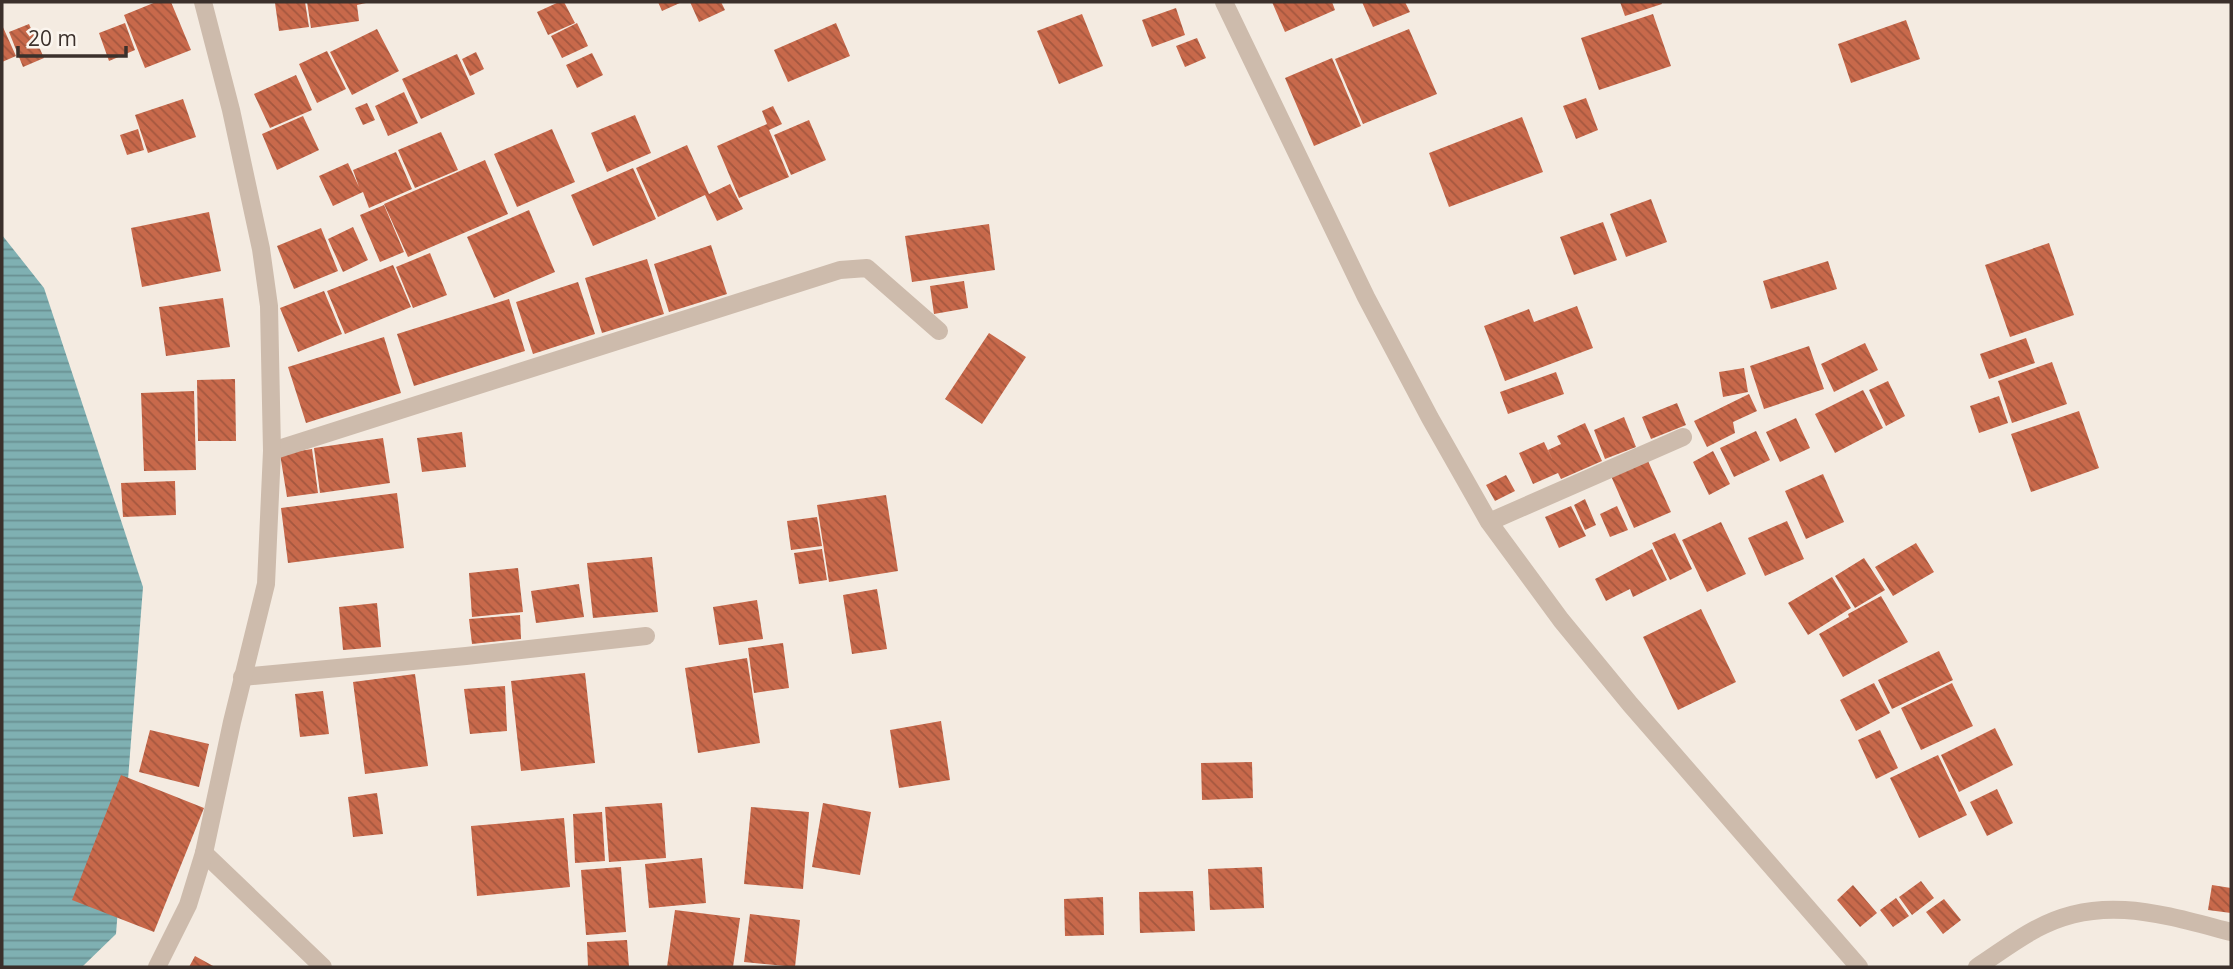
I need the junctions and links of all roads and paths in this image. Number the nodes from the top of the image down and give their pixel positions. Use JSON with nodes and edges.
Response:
{"nodes":[{"id":1,"x":203,"y":2,"type":"edge"},
{"id":2,"x":1224,"y":2,"type":"edge"},
{"id":3,"x":939,"y":331,"type":"dead end"},
{"id":4,"x":1683,"y":437,"type":"dead end"},
{"id":5,"x":272,"y":450,"type":"junction"},
{"id":6,"x":1489,"y":522,"type":"junction"},
{"id":7,"x":646,"y":636,"type":"dead end"},
{"id":8,"x":242,"y":677,"type":"junction"},
{"id":9,"x":204,"y":853,"type":"junction"},
{"id":10,"x":2231,"y":932,"type":"edge"},
{"id":11,"x":157,"y":967,"type":"edge"},
{"id":12,"x":323,"y":967,"type":"edge"},
{"id":13,"x":1859,"y":967,"type":"edge"},
{"id":14,"x":1976,"y":967,"type":"edge"}],
"edges":[{"from":1,"to":5,"type":"street"},
{"from":2,"to":6,"type":"street"},
{"from":3,"to":5,"type":"street"},
{"from":4,"to":6,"type":"street"},
{"from":5,"to":8,"type":"street"},
{"from":6,"to":13,"type":"street"},
{"from":7,"to":8,"type":"street"},
{"from":8,"to":9,"type":"street"},
{"from":9,"to":11,"type":"street"},
{"from":9,"to":12,"type":"street"},
{"from":10,"to":14,"type":"street"}]}
